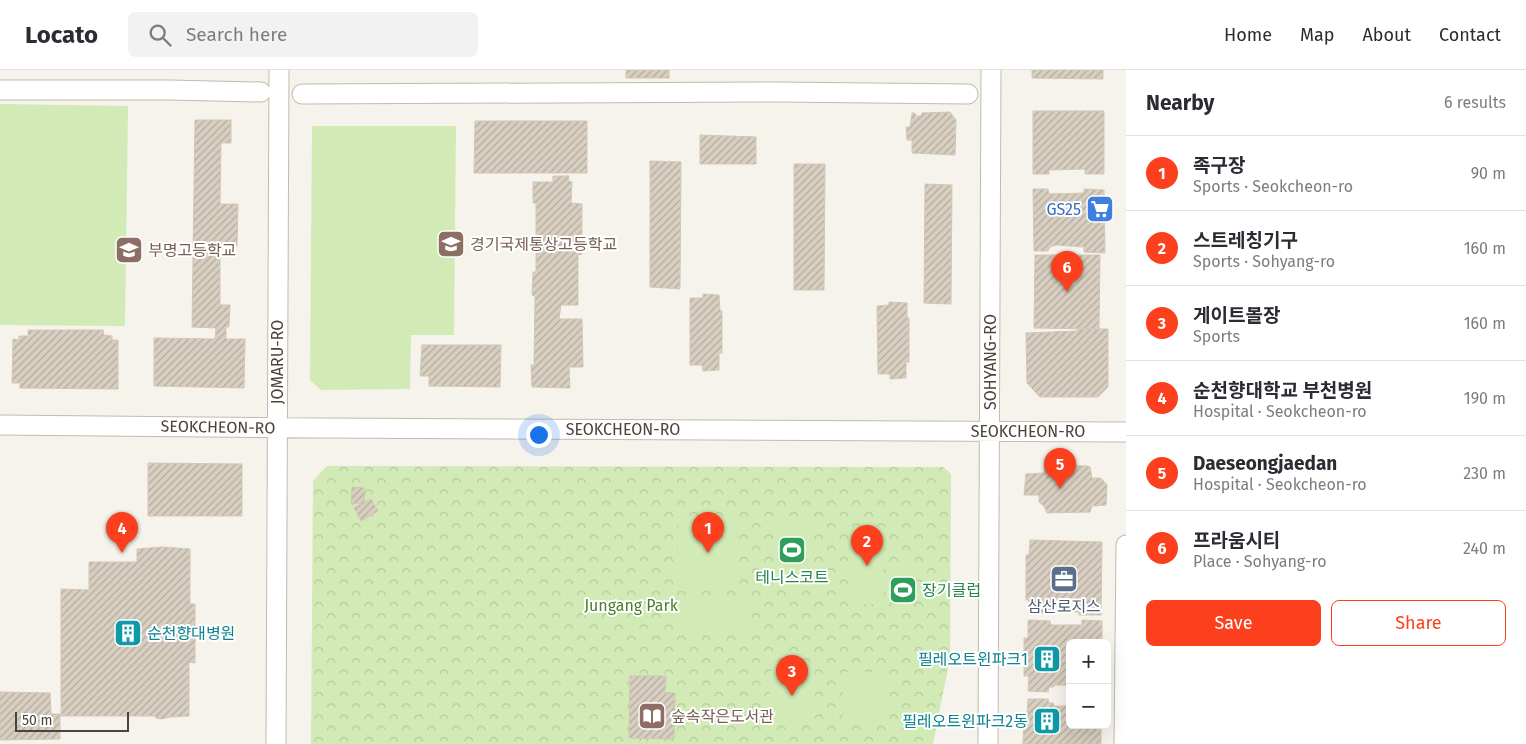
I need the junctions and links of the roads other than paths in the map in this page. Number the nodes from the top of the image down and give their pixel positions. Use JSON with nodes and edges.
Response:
{"nodes":[{"id":1,"x":279,"y":70,"type":"edge"},
{"id":2,"x":991,"y":70,"type":"edge"},
{"id":3,"x":0,"y":90,"type":"edge"},
{"id":4,"x":261,"y":92,"type":"dead end"},
{"id":5,"x":302,"y":94,"type":"dead end"},
{"id":6,"x":968,"y":94,"type":"dead end"},
{"id":7,"x":0,"y":425,"type":"edge"},
{"id":8,"x":276,"y":428,"type":"junction"},
{"id":9,"x":990,"y":431,"type":"junction"},
{"id":10,"x":1126,"y":432,"type":"edge"},
{"id":11,"x":1126,"y":546,"type":"edge"},
{"id":12,"x":276,"y":744,"type":"edge"},
{"id":13,"x":988,"y":744,"type":"edge"},
{"id":14,"x":1124,"y":744,"type":"edge"}],
"edges":[{"from":1,"to":8,"type":"street","name":"JOMARU-RO"},
{"from":2,"to":9,"type":"street","name":"SOHYANG-RO"},
{"from":3,"to":4,"type":"street"},
{"from":5,"to":6,"type":"street"},
{"from":7,"to":8,"type":"street","name":"SEOKCHEON-RO"},
{"from":8,"to":9,"type":"street","name":"SEOKCHEON-RO"},
{"from":8,"to":12,"type":"street","name":"JOMARU-RO"},
{"from":9,"to":10,"type":"street","name":"SEOKCHEON-RO"},
{"from":9,"to":13,"type":"street","name":"SOHYANG-RO"},
{"from":11,"to":14,"type":"street"}]}
